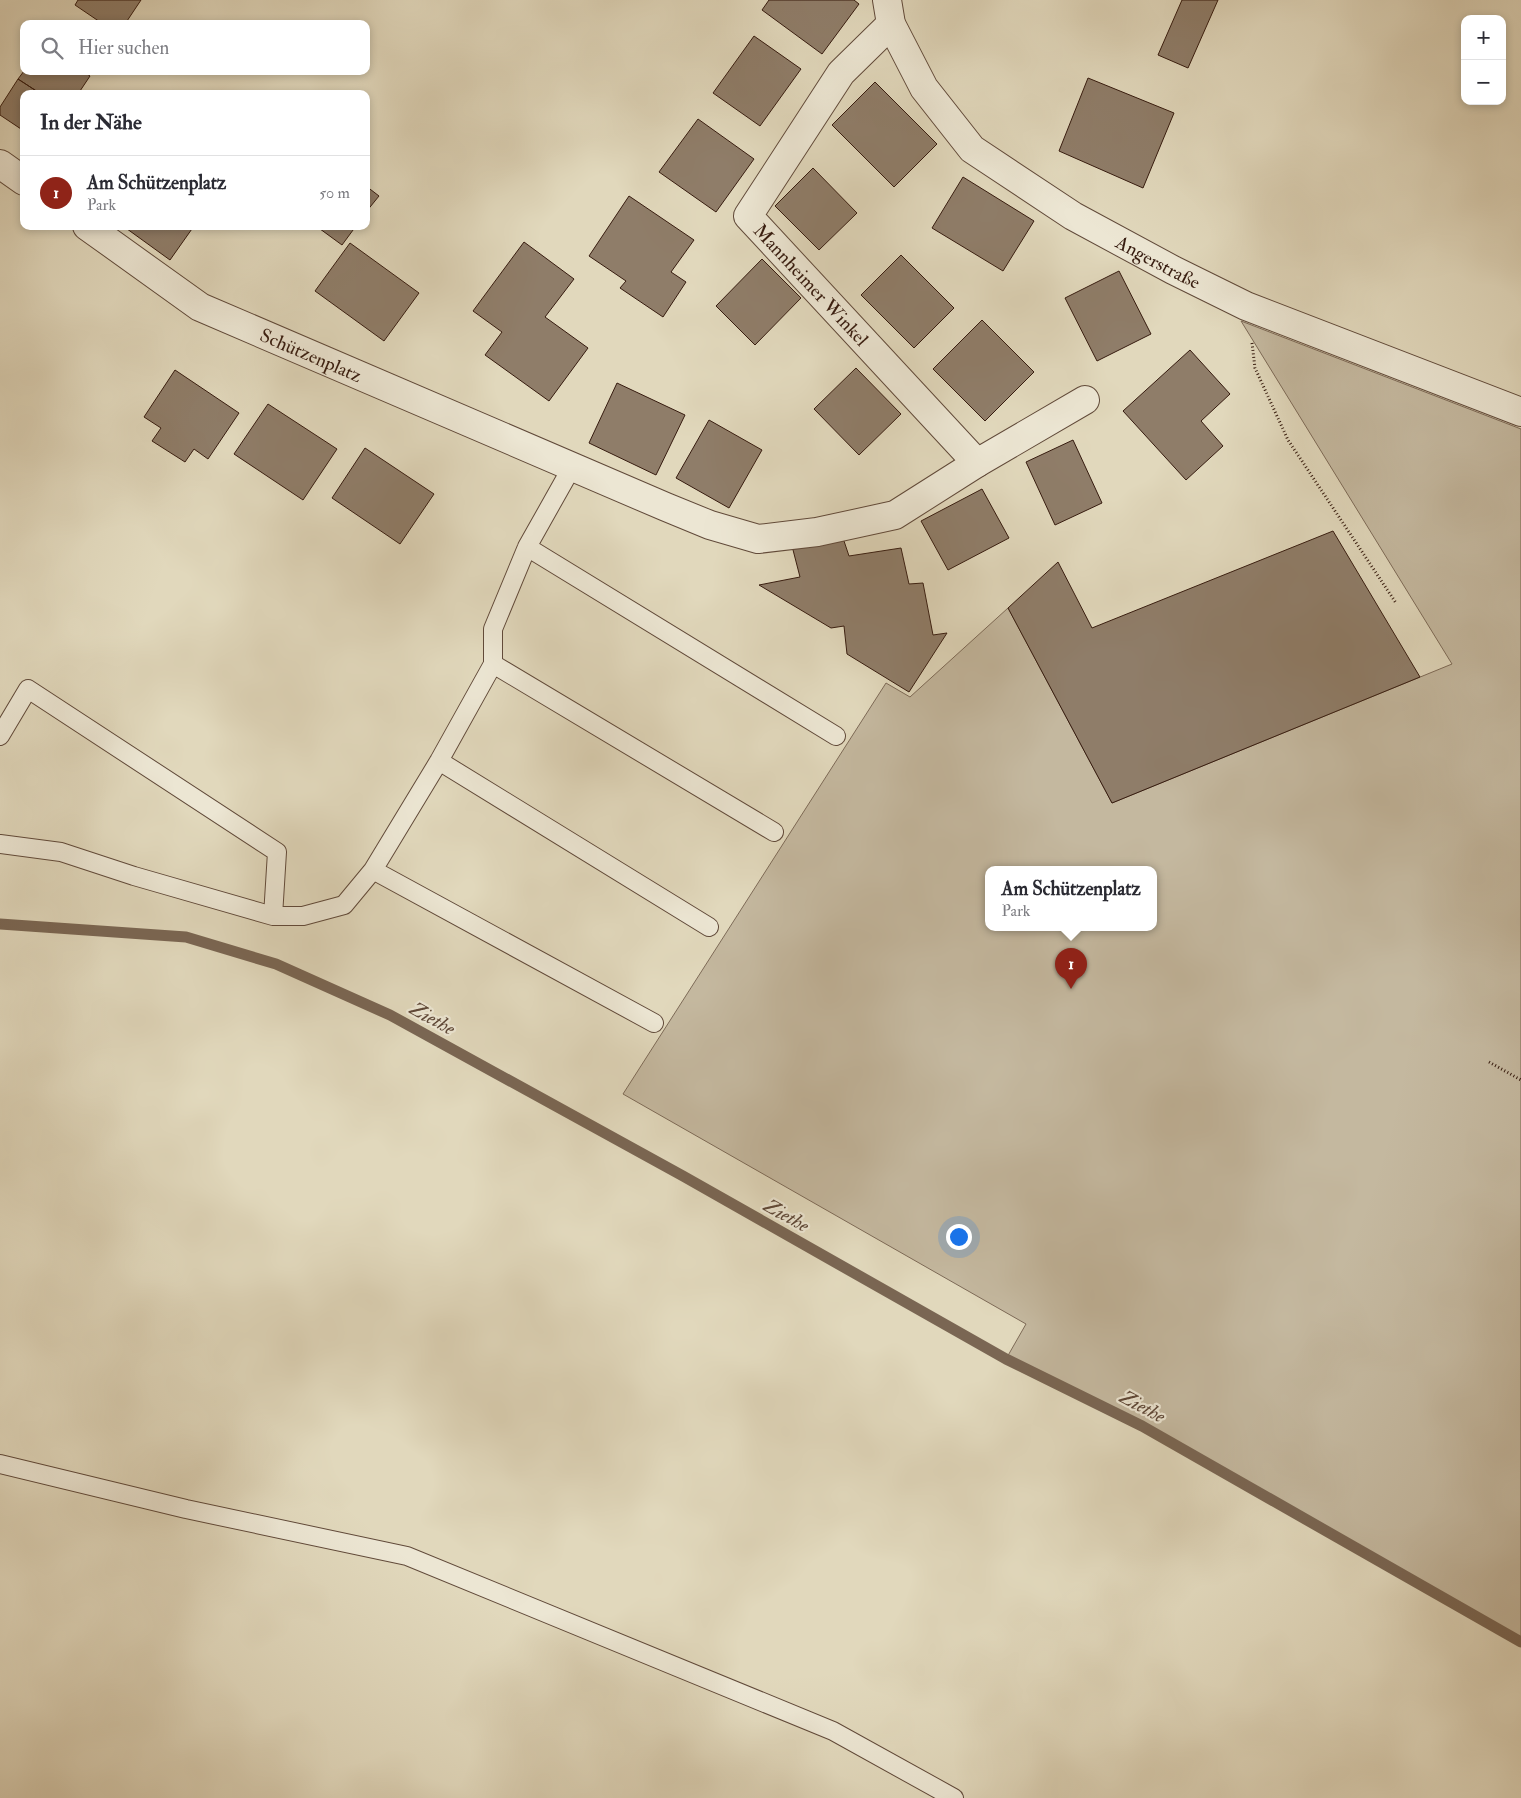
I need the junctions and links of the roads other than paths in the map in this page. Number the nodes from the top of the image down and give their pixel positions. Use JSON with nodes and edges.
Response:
{"nodes":[{"id":1,"x":889,"y":12,"type":"edge"},
{"id":2,"x":0,"y":164,"type":"edge"},
{"id":3,"x":20,"y":178,"type":"edge"},
{"id":4,"x":93,"y":230,"type":"edge"},
{"id":5,"x":1085,"y":400,"type":"dead end"},
{"id":6,"x":1521,"y":412,"type":"edge"},
{"id":7,"x":562,"y":463,"type":"junction"},
{"id":8,"x":978,"y":463,"type":"junction"},
{"id":9,"x":527,"y":547,"type":"junction"},
{"id":10,"x":493,"y":664,"type":"junction"},
{"id":11,"x":0,"y":736,"type":"edge"},
{"id":12,"x":836,"y":736,"type":"dead end"},
{"id":13,"x":439,"y":761,"type":"junction"},
{"id":14,"x":774,"y":832,"type":"dead end"},
{"id":15,"x":0,"y":844,"type":"edge"},
{"id":16,"x":373,"y":870,"type":"junction"},
{"id":17,"x":273,"y":916,"type":"junction"},
{"id":18,"x":709,"y":927,"type":"dead end"},
{"id":19,"x":654,"y":1023,"type":"dead end"},
{"id":20,"x":0,"y":1464,"type":"edge"},
{"id":21,"x":954,"y":1798,"type":"edge"}],
"edges":[{"from":1,"to":6,"type":"street","name":"Angerstraße"},
{"from":1,"to":8,"type":"street","name":"Mannheimer Winkel"},
{"from":2,"to":3,"type":"street"},
{"from":4,"to":7,"type":"street","name":"Schützenplatz"},
{"from":5,"to":8,"type":"street"},
{"from":7,"to":8,"type":"street"},
{"from":7,"to":9,"type":"lane"},
{"from":9,"to":10,"type":"lane"},
{"from":9,"to":12,"type":"lane"},
{"from":10,"to":13,"type":"lane"},
{"from":10,"to":14,"type":"lane"},
{"from":11,"to":17,"type":"lane"},
{"from":13,"to":16,"type":"lane"},
{"from":13,"to":18,"type":"lane"},
{"from":15,"to":17,"type":"lane"},
{"from":16,"to":17,"type":"lane"},
{"from":16,"to":19,"type":"lane"},
{"from":20,"to":21,"type":"lane"}]}
